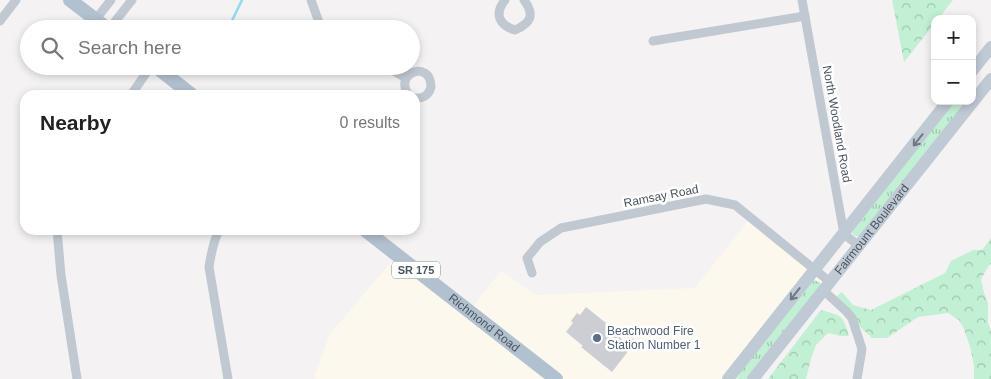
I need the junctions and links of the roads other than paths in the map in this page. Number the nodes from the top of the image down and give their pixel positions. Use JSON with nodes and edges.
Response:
{"nodes":[{"id":1,"x":16,"y":0,"type":"edge"},
{"id":2,"x":70,"y":0,"type":"edge"},
{"id":3,"x":110,"y":0,"type":"edge"},
{"id":4,"x":132,"y":0,"type":"edge"},
{"id":5,"x":311,"y":0,"type":"edge"},
{"id":6,"x":505,"y":0,"type":"edge"},
{"id":7,"x":524,"y":0,"type":"edge"},
{"id":8,"x":802,"y":0,"type":"edge"},
{"id":9,"x":805,"y":16,"type":"junction"},
{"id":10,"x":96,"y":19,"type":"joint"},
{"id":11,"x":116,"y":20,"type":"edge"},
{"id":12,"x":318,"y":20,"type":"edge"},
{"id":13,"x":0,"y":21,"type":"edge"},
{"id":14,"x":653,"y":41,"type":"dead end"},
{"id":15,"x":991,"y":47,"type":"edge"},
{"id":16,"x":976,"y":66,"type":"edge"},
{"id":17,"x":420,"y":72,"type":"edge"},
{"id":18,"x":146,"y":75,"type":"edge"},
{"id":19,"x":165,"y":75,"type":"edge"},
{"id":20,"x":401,"y":75,"type":"edge"},
{"id":21,"x":408,"y":75,"type":"edge"},
{"id":22,"x":406,"y":78,"type":"junction"},
{"id":23,"x":991,"y":79,"type":"edge"},
{"id":24,"x":136,"y":90,"type":"edge"},
{"id":25,"x":185,"y":90,"type":"edge"},
{"id":26,"x":405,"y":90,"type":"edge"},
{"id":27,"x":420,"y":98,"type":"edge"},
{"id":28,"x":945,"y":105,"type":"edge"},
{"id":29,"x":844,"y":234,"type":"junction"},
{"id":30,"x":57,"y":235,"type":"edge"},
{"id":31,"x":217,"y":235,"type":"edge"},
{"id":32,"x":371,"y":235,"type":"edge"},
{"id":33,"x":859,"y":246,"type":"junction"},
{"id":34,"x":815,"y":270,"type":"junction"},
{"id":35,"x":532,"y":273,"type":"dead end"},
{"id":36,"x":827,"y":286,"type":"junction"},
{"id":37,"x":735,"y":373,"type":"edge"},
{"id":38,"x":77,"y":379,"type":"edge"},
{"id":39,"x":228,"y":379,"type":"edge"},
{"id":40,"x":556,"y":379,"type":"edge"},
{"id":41,"x":728,"y":379,"type":"edge"},
{"id":42,"x":753,"y":379,"type":"edge"},
{"id":43,"x":857,"y":379,"type":"edge"}],
"edges":[{"from":1,"to":13,"type":"street"},
{"from":2,"to":10,"type":"main road"},
{"from":3,"to":10,"type":"street"},
{"from":4,"to":11,"type":"street"},
{"from":5,"to":12,"type":"street"},
{"from":6,"to":7,"type":"street"},
{"from":8,"to":9,"type":"street","name":"North Woodland Road"},
{"from":9,"to":14,"type":"street"},
{"from":9,"to":29,"type":"street","name":"North Woodland Road"},
{"from":15,"to":16,"type":"street"},
{"from":17,"to":27,"type":"street"},
{"from":18,"to":24,"type":"street"},
{"from":19,"to":25,"type":"main road"},
{"from":20,"to":22,"type":"street"},
{"from":21,"to":22,"type":"street"},
{"from":22,"to":26,"type":"street"},
{"from":23,"to":33,"type":"street","name":"Fairmount Boulevard"},
{"from":28,"to":29,"type":"street","name":"Fairmount Boulevard","one_way":true},
{"from":29,"to":33,"type":"street"},
{"from":29,"to":34,"type":"street","name":"Fairmount Boulevard"},
{"from":30,"to":38,"type":"street"},
{"from":31,"to":39,"type":"street"},
{"from":32,"to":40,"type":"main road","name":"Richmond Road","number":"SR 175"},
{"from":33,"to":36,"type":"street","name":"Fairmount Boulevard"},
{"from":34,"to":35,"type":"street","name":"Ramsay Road"},
{"from":34,"to":36,"type":"street","name":"Ramsay Road"},
{"from":34,"to":37,"type":"street","name":"Fairmount Boulevard","one_way":true},
{"from":36,"to":42,"type":"street","name":"Fairmount Boulevard"},
{"from":36,"to":43,"type":"street","name":"Ramsay Road"},
{"from":37,"to":41,"type":"street","name":"Fairmount Boulevard"}]}
